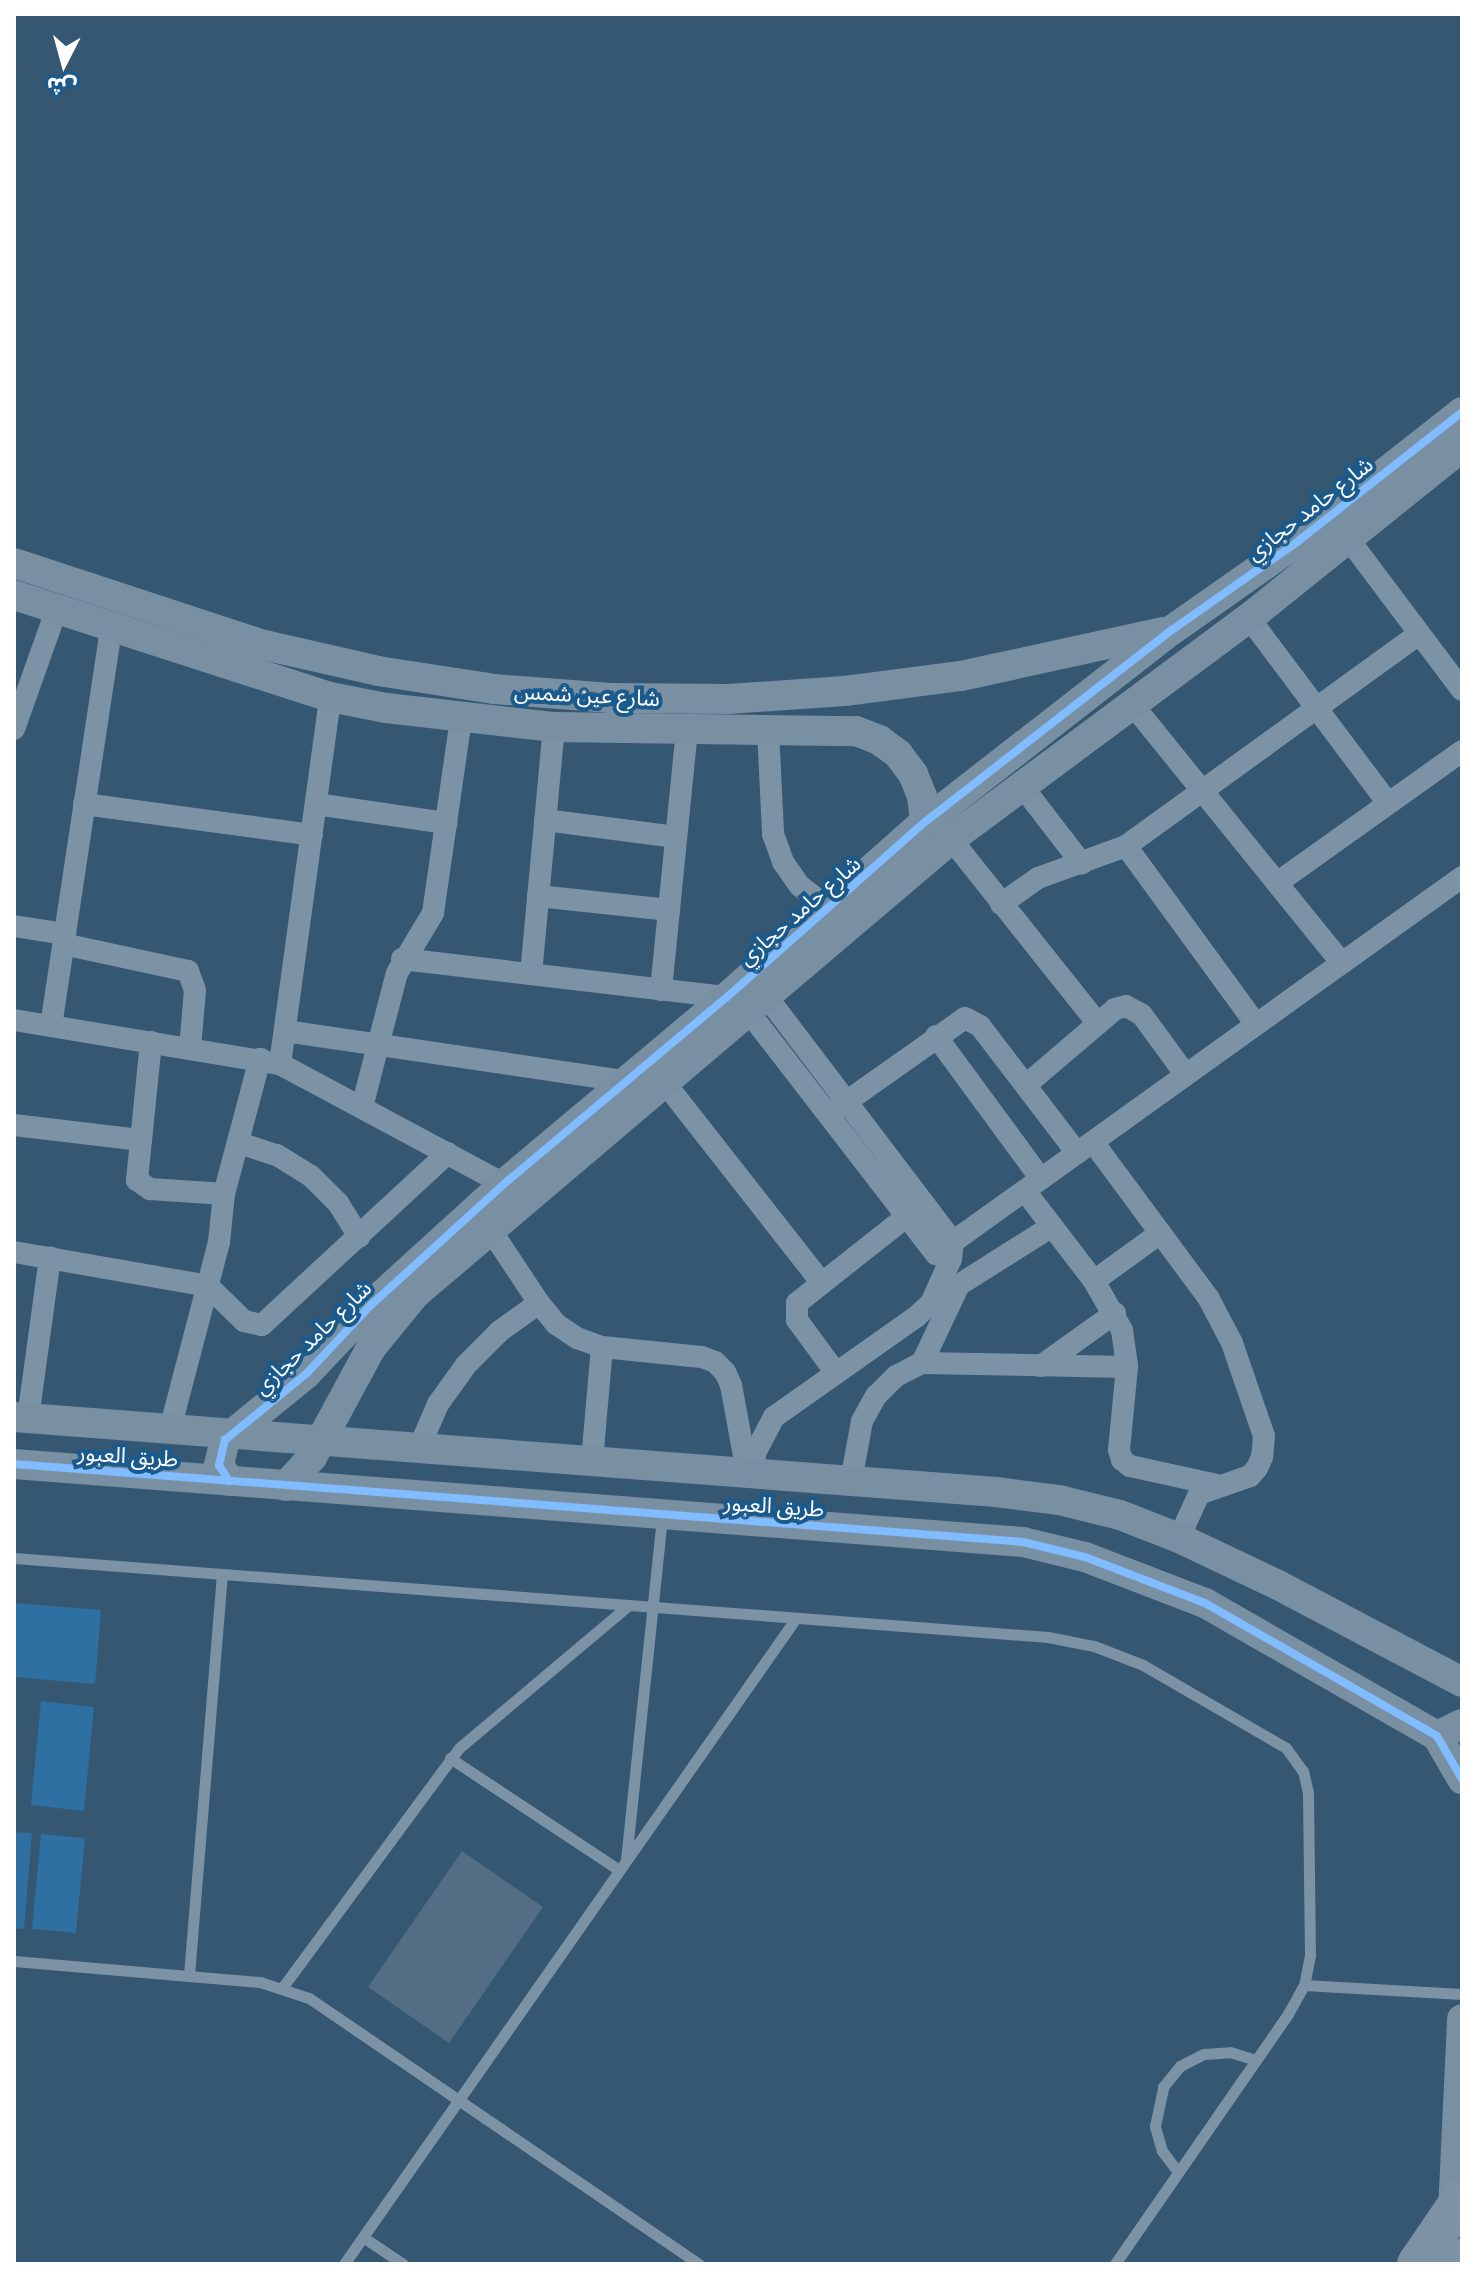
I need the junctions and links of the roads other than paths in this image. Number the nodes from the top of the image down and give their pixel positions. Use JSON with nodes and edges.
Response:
{"nodes":[{"id":1,"x":1462,"y":412,"type":"edge"},
{"id":2,"x":1462,"y":447,"type":"edge"},
{"id":3,"x":1339,"y":527,"type":"junction"},
{"id":4,"x":14,"y":563,"type":"edge"},
{"id":5,"x":14,"y":595,"type":"edge"},
{"id":6,"x":57,"y":608,"type":"junction"},
{"id":7,"x":1249,"y":618,"type":"junction"},
{"id":8,"x":111,"y":627,"type":"junction"},
{"id":9,"x":1172,"y":630,"type":"junction"},
{"id":10,"x":1419,"y":634,"type":"junction"},
{"id":11,"x":1462,"y":690,"type":"edge"},
{"id":12,"x":330,"y":697,"type":"junction"},
{"id":13,"x":18,"y":703,"type":"edge"},
{"id":14,"x":1132,"y":704,"type":"junction"},
{"id":15,"x":1316,"y":708,"type":"junction"},
{"id":16,"x":461,"y":719,"type":"junction"},
{"id":17,"x":554,"y":727,"type":"junction"},
{"id":18,"x":14,"y":729,"type":"edge"},
{"id":19,"x":687,"y":729,"type":"junction"},
{"id":20,"x":768,"y":730,"type":"junction"},
{"id":21,"x":1462,"y":751,"type":"edge"},
{"id":22,"x":1022,"y":786,"type":"junction"},
{"id":23,"x":1202,"y":791,"type":"junction"},
{"id":24,"x":1388,"y":803,"type":"junction"},
{"id":25,"x":84,"y":804,"type":"junction"},
{"id":26,"x":316,"y":804,"type":"junction"},
{"id":27,"x":545,"y":820,"type":"junction"},
{"id":28,"x":925,"y":822,"type":"junction"},
{"id":29,"x":447,"y":823,"type":"junction"},
{"id":30,"x":312,"y":835,"type":"junction"},
{"id":31,"x":676,"y":837,"type":"junction"},
{"id":32,"x":951,"y":839,"type":"junction"},
{"id":33,"x":1126,"y":846,"type":"junction"},
{"id":34,"x":1082,"y":864,"type":"junction"},
{"id":35,"x":1462,"y":877,"type":"edge"},
{"id":36,"x":1277,"y":883,"type":"junction"},
{"id":37,"x":538,"y":896,"type":"junction"},
{"id":38,"x":1001,"y":904,"type":"junction"},
{"id":39,"x":829,"y":909,"type":"junction"},
{"id":40,"x":669,"y":910,"type":"junction"},
{"id":41,"x":14,"y":926,"type":"edge"},
{"id":42,"x":64,"y":939,"type":"junction"},
{"id":43,"x":402,"y":959,"type":"junction"},
{"id":44,"x":1342,"y":963,"type":"junction"},
{"id":45,"x":531,"y":974,"type":"junction"},
{"id":46,"x":661,"y":990,"type":"junction"},
{"id":47,"x":747,"y":1001,"type":"junction"},
{"id":48,"x":14,"y":1020,"type":"edge"},
{"id":49,"x":1098,"y":1024,"type":"junction"},
{"id":50,"x":1256,"y":1024,"type":"junction"},
{"id":51,"x":51,"y":1026,"type":"junction"},
{"id":52,"x":285,"y":1031,"type":"junction"},
{"id":53,"x":936,"y":1036,"type":"junction"},
{"id":54,"x":151,"y":1042,"type":"junction"},
{"id":55,"x":378,"y":1044,"type":"junction"},
{"id":56,"x":190,"y":1048,"type":"junction"},
{"id":57,"x":270,"y":1062,"type":"junction"},
{"id":58,"x":1186,"y":1075,"type":"junction"},
{"id":59,"x":624,"y":1081,"type":"junction"},
{"id":60,"x":665,"y":1083,"type":"junction"},
{"id":61,"x":1026,"y":1085,"type":"junction"},
{"id":62,"x":362,"y":1107,"type":"junction"},
{"id":63,"x":838,"y":1108,"type":"junction"},
{"id":64,"x":14,"y":1125,"type":"edge"},
{"id":65,"x":139,"y":1140,"type":"junction"},
{"id":66,"x":239,"y":1143,"type":"junction"},
{"id":67,"x":1085,"y":1147,"type":"junction"},
{"id":68,"x":448,"y":1153,"type":"junction"},
{"id":69,"x":1033,"y":1185,"type":"junction"},
{"id":70,"x":512,"y":1193,"type":"junction"},
{"id":71,"x":224,"y":1194,"type":"junction"},
{"id":72,"x":906,"y":1217,"type":"junction"},
{"id":73,"x":490,"y":1229,"type":"junction"},
{"id":74,"x":1160,"y":1233,"type":"junction"},
{"id":75,"x":1058,"y":1234,"type":"junction"},
{"id":76,"x":359,"y":1237,"type":"junction"},
{"id":77,"x":14,"y":1252,"type":"edge"},
{"id":78,"x":947,"y":1252,"type":"junction"},
{"id":79,"x":50,"y":1258,"type":"junction"},
{"id":80,"x":1094,"y":1281,"type":"junction"},
{"id":81,"x":821,"y":1282,"type":"junction"},
{"id":82,"x":208,"y":1286,"type":"junction"},
{"id":83,"x":958,"y":1287,"type":"junction"},
{"id":84,"x":539,"y":1303,"type":"junction"},
{"id":85,"x":931,"y":1303,"type":"junction"},
{"id":86,"x":1115,"y":1313,"type":"junction"},
{"id":87,"x":602,"y":1347,"type":"junction"},
{"id":88,"x":922,"y":1363,"type":"junction"},
{"id":89,"x":1041,"y":1366,"type":"junction"},
{"id":90,"x":1127,"y":1367,"type":"junction"},
{"id":91,"x":836,"y":1373,"type":"junction"},
{"id":92,"x":21,"y":1417,"type":"edge"},
{"id":93,"x":170,"y":1429,"type":"junction"},
{"id":94,"x":231,"y":1433,"type":"junction"},
{"id":95,"x":321,"y":1440,"type":"junction"},
{"id":96,"x":419,"y":1448,"type":"junction"},
{"id":97,"x":592,"y":1461,"type":"junction"},
{"id":98,"x":14,"y":1464,"type":"edge"},
{"id":99,"x":751,"y":1473,"type":"junction"},
{"id":100,"x":229,"y":1481,"type":"junction"},
{"id":101,"x":851,"y":1481,"type":"junction"},
{"id":102,"x":1217,"y":1485,"type":"junction"},
{"id":103,"x":286,"y":1486,"type":"junction"},
{"id":104,"x":662,"y":1514,"type":"junction"},
{"id":105,"x":1179,"y":1538,"type":"junction"},
{"id":106,"x":14,"y":1558,"type":"edge"},
{"id":107,"x":222,"y":1574,"type":"junction"},
{"id":108,"x":629,"y":1605,"type":"junction"},
{"id":109,"x":651,"y":1607,"type":"junction"},
{"id":110,"x":796,"y":1618,"type":"junction"},
{"id":111,"x":1462,"y":1682,"type":"edge"},
{"id":112,"x":1449,"y":1730,"type":"edge"},
{"id":113,"x":450,"y":1758,"type":"junction"},
{"id":114,"x":1462,"y":1779,"type":"edge"},
{"id":115,"x":623,"y":1866,"type":"junction"},
{"id":116,"x":14,"y":1961,"type":"edge"},
{"id":117,"x":189,"y":1975,"type":"junction"},
{"id":118,"x":1304,"y":1985,"type":"junction"},
{"id":119,"x":282,"y":1988,"type":"junction"},
{"id":120,"x":1462,"y":1994,"type":"edge"},
{"id":121,"x":1462,"y":2019,"type":"edge"},
{"id":122,"x":1256,"y":2060,"type":"junction"},
{"id":123,"x":459,"y":2099,"type":"junction"},
{"id":124,"x":1178,"y":2172,"type":"junction"},
{"id":125,"x":1457,"y":2205,"type":"edge"},
{"id":126,"x":363,"y":2237,"type":"junction"},
{"id":127,"x":697,"y":2263,"type":"edge"},
{"id":128,"x":344,"y":2264,"type":"edge"},
{"id":129,"x":403,"y":2264,"type":"edge"},
{"id":130,"x":1115,"y":2264,"type":"edge"},
{"id":131,"x":1417,"y":2264,"type":"edge"}],
"edges":[{"from":1,"to":3,"type":"street","name":"شارع حامد حجازي"},
{"from":2,"to":3,"type":"street","name":"شارع حامد حجازي"},
{"from":3,"to":7,"type":"street","name":"شارع حامد حجازي"},
{"from":3,"to":9,"type":"street","name":"شارع حامد حجازي"},
{"from":3,"to":10,"type":"street"},
{"from":4,"to":9,"type":"street","name":"شارع عين شمس"},
{"from":5,"to":6,"type":"street","name":"شارع عين شمس"},
{"from":6,"to":8,"type":"street","name":"شارع عين شمس"},
{"from":6,"to":13,"type":"street"},
{"from":7,"to":14,"type":"street","name":"شارع حامد حجازي"},
{"from":7,"to":15,"type":"street"},
{"from":8,"to":12,"type":"street","name":"شارع عين شمس"},
{"from":8,"to":25,"type":"street"},
{"from":9,"to":28,"type":"street","name":"شارع حامد حجازي"},
{"from":10,"to":11,"type":"street"},
{"from":10,"to":15,"type":"street"},
{"from":12,"to":16,"type":"street","name":"شارع عين شمس"},
{"from":12,"to":26,"type":"street"},
{"from":13,"to":18,"type":"street"},
{"from":14,"to":22,"type":"street","name":"شارع حامد حجازي"},
{"from":14,"to":23,"type":"street"},
{"from":15,"to":23,"type":"street"},
{"from":15,"to":24,"type":"street"},
{"from":16,"to":17,"type":"street","name":"شارع عين شمس"},
{"from":16,"to":29,"type":"street"},
{"from":17,"to":19,"type":"street","name":"شارع عين شمس"},
{"from":17,"to":27,"type":"street"},
{"from":19,"to":20,"type":"street","name":"شارع عين شمس"},
{"from":19,"to":31,"type":"street"},
{"from":20,"to":28,"type":"street","name":"شارع عين شمس"},
{"from":20,"to":39,"type":"street"},
{"from":21,"to":24,"type":"street"},
{"from":22,"to":32,"type":"street","name":"شارع حامد حجازي"},
{"from":22,"to":34,"type":"street"},
{"from":23,"to":33,"type":"street"},
{"from":23,"to":36,"type":"street"},
{"from":24,"to":36,"type":"street"},
{"from":25,"to":30,"type":"street"},
{"from":25,"to":42,"type":"street"},
{"from":26,"to":29,"type":"street"},
{"from":26,"to":30,"type":"street"},
{"from":27,"to":31,"type":"street"},
{"from":27,"to":37,"type":"street"},
{"from":28,"to":39,"type":"street","name":"شارع حامد حجازي"},
{"from":29,"to":43,"type":"street"},
{"from":30,"to":52,"type":"street"},
{"from":31,"to":40,"type":"street"},
{"from":32,"to":38,"type":"street"},
{"from":32,"to":47,"type":"street","name":"شارع حامد حجازي"},
{"from":33,"to":34,"type":"street"},
{"from":33,"to":50,"type":"street"},
{"from":34,"to":38,"type":"street"},
{"from":35,"to":44,"type":"street"},
{"from":36,"to":44,"type":"street"},
{"from":37,"to":40,"type":"street"},
{"from":37,"to":45,"type":"street"},
{"from":38,"to":49,"type":"street"},
{"from":39,"to":47,"type":"street","name":"شارع حامد حجازي"},
{"from":40,"to":46,"type":"street"},
{"from":41,"to":42,"type":"street"},
{"from":42,"to":51,"type":"street"},
{"from":42,"to":56,"type":"street"},
{"from":43,"to":45,"type":"street"},
{"from":43,"to":55,"type":"street"},
{"from":44,"to":50,"type":"street"},
{"from":45,"to":46,"type":"street"},
{"from":46,"to":47,"type":"street"},
{"from":47,"to":59,"type":"street","name":"شارع حامد حجازي"},
{"from":47,"to":60,"type":"street","name":"شارع حامد حجازي"},
{"from":47,"to":63,"type":"street"},
{"from":48,"to":51,"type":"street"},
{"from":49,"to":58,"type":"street"},
{"from":49,"to":61,"type":"street"},
{"from":50,"to":58,"type":"street"},
{"from":51,"to":54,"type":"street"},
{"from":52,"to":55,"type":"street"},
{"from":52,"to":57,"type":"street"},
{"from":53,"to":61,"type":"street"},
{"from":53,"to":63,"type":"street"},
{"from":53,"to":69,"type":"street"},
{"from":54,"to":56,"type":"street"},
{"from":54,"to":65,"type":"street"},
{"from":55,"to":59,"type":"street"},
{"from":55,"to":62,"type":"street"},
{"from":56,"to":57,"type":"street"},
{"from":57,"to":62,"type":"street"},
{"from":57,"to":66,"type":"street"},
{"from":58,"to":67,"type":"street"},
{"from":59,"to":70,"type":"street","name":"شارع حامد حجازي"},
{"from":60,"to":70,"type":"street","name":"شارع حامد حجازي"},
{"from":60,"to":81,"type":"street"},
{"from":61,"to":67,"type":"street"},
{"from":62,"to":68,"type":"street"},
{"from":63,"to":72,"type":"street"},
{"from":63,"to":78,"type":"street"},
{"from":64,"to":65,"type":"street"},
{"from":65,"to":71,"type":"street"},
{"from":66,"to":71,"type":"street"},
{"from":66,"to":76,"type":"street"},
{"from":67,"to":69,"type":"street"},
{"from":67,"to":74,"type":"street"},
{"from":68,"to":70,"type":"street"},
{"from":68,"to":76,"type":"street"},
{"from":69,"to":75,"type":"street"},
{"from":69,"to":78,"type":"street"},
{"from":70,"to":73,"type":"street","name":"شارع حامد حجازي"},
{"from":70,"to":94,"type":"street","name":"شارع حامد حجازي"},
{"from":71,"to":82,"type":"street"},
{"from":72,"to":78,"type":"street"},
{"from":72,"to":81,"type":"street"},
{"from":73,"to":84,"type":"street"},
{"from":73,"to":95,"type":"street","name":"شارع حامد حجازي"},
{"from":74,"to":80,"type":"street"},
{"from":74,"to":102,"type":"street"},
{"from":75,"to":80,"type":"street"},
{"from":75,"to":83,"type":"street"},
{"from":76,"to":82,"type":"street"},
{"from":77,"to":79,"type":"street"},
{"from":78,"to":85,"type":"street"},
{"from":79,"to":82,"type":"street"},
{"from":79,"to":92,"type":"street"},
{"from":80,"to":86,"type":"street"},
{"from":81,"to":91,"type":"street"},
{"from":82,"to":93,"type":"street"},
{"from":83,"to":85,"type":"street"},
{"from":83,"to":88,"type":"street"},
{"from":84,"to":87,"type":"street"},
{"from":84,"to":96,"type":"street"},
{"from":85,"to":91,"type":"street"},
{"from":86,"to":89,"type":"street"},
{"from":86,"to":90,"type":"street"},
{"from":87,"to":97,"type":"street"},
{"from":87,"to":99,"type":"street"},
{"from":88,"to":89,"type":"street"},
{"from":88,"to":101,"type":"street"},
{"from":89,"to":90,"type":"street"},
{"from":90,"to":102,"type":"street"},
{"from":91,"to":99,"type":"street"},
{"from":92,"to":93,"type":"street","name":"طريق العبور"},
{"from":93,"to":94,"type":"street","name":"طريق العبور"},
{"from":94,"to":95,"type":"street","name":"طريق العبور"},
{"from":94,"to":100,"type":"street"},
{"from":95,"to":96,"type":"street","name":"طريق العبور"},
{"from":95,"to":103,"type":"street","name":"شارع حامد حجازي"},
{"from":96,"to":97,"type":"street","name":"طريق العبور"},
{"from":97,"to":99,"type":"street","name":"طريق العبور"},
{"from":98,"to":100,"type":"street","name":"طريق العبور"},
{"from":99,"to":101,"type":"street","name":"طريق العبور"},
{"from":100,"to":103,"type":"street","name":"طريق العبور"},
{"from":101,"to":105,"type":"street","name":"طريق العبور"},
{"from":102,"to":105,"type":"street"},
{"from":103,"to":104,"type":"street","name":"طريق العبور"},
{"from":104,"to":109,"type":"lane"},
{"from":104,"to":112,"type":"street","name":"طريق العبور"},
{"from":105,"to":111,"type":"street","name":"طريق العبور"},
{"from":106,"to":107,"type":"lane"},
{"from":107,"to":108,"type":"lane"},
{"from":107,"to":117,"type":"lane"},
{"from":108,"to":109,"type":"lane"},
{"from":108,"to":113,"type":"lane"},
{"from":109,"to":110,"type":"lane"},
{"from":109,"to":115,"type":"lane"},
{"from":110,"to":115,"type":"lane"},
{"from":110,"to":118,"type":"lane"},
{"from":112,"to":114,"type":"street","name":"طريق العبور"},
{"from":113,"to":115,"type":"lane"},
{"from":113,"to":119,"type":"lane"},
{"from":115,"to":123,"type":"lane"},
{"from":116,"to":117,"type":"lane"},
{"from":117,"to":119,"type":"lane"},
{"from":118,"to":120,"type":"lane"},
{"from":118,"to":122,"type":"lane"},
{"from":119,"to":123,"type":"lane"},
{"from":121,"to":125,"type":"street"},
{"from":122,"to":124,"type":"lane"},
{"from":122,"to":124,"type":"lane"},
{"from":123,"to":126,"type":"lane"},
{"from":123,"to":127,"type":"lane"},
{"from":124,"to":130,"type":"lane"},
{"from":125,"to":131,"type":"highway"},
{"from":126,"to":128,"type":"lane"},
{"from":126,"to":129,"type":"lane"}]}
